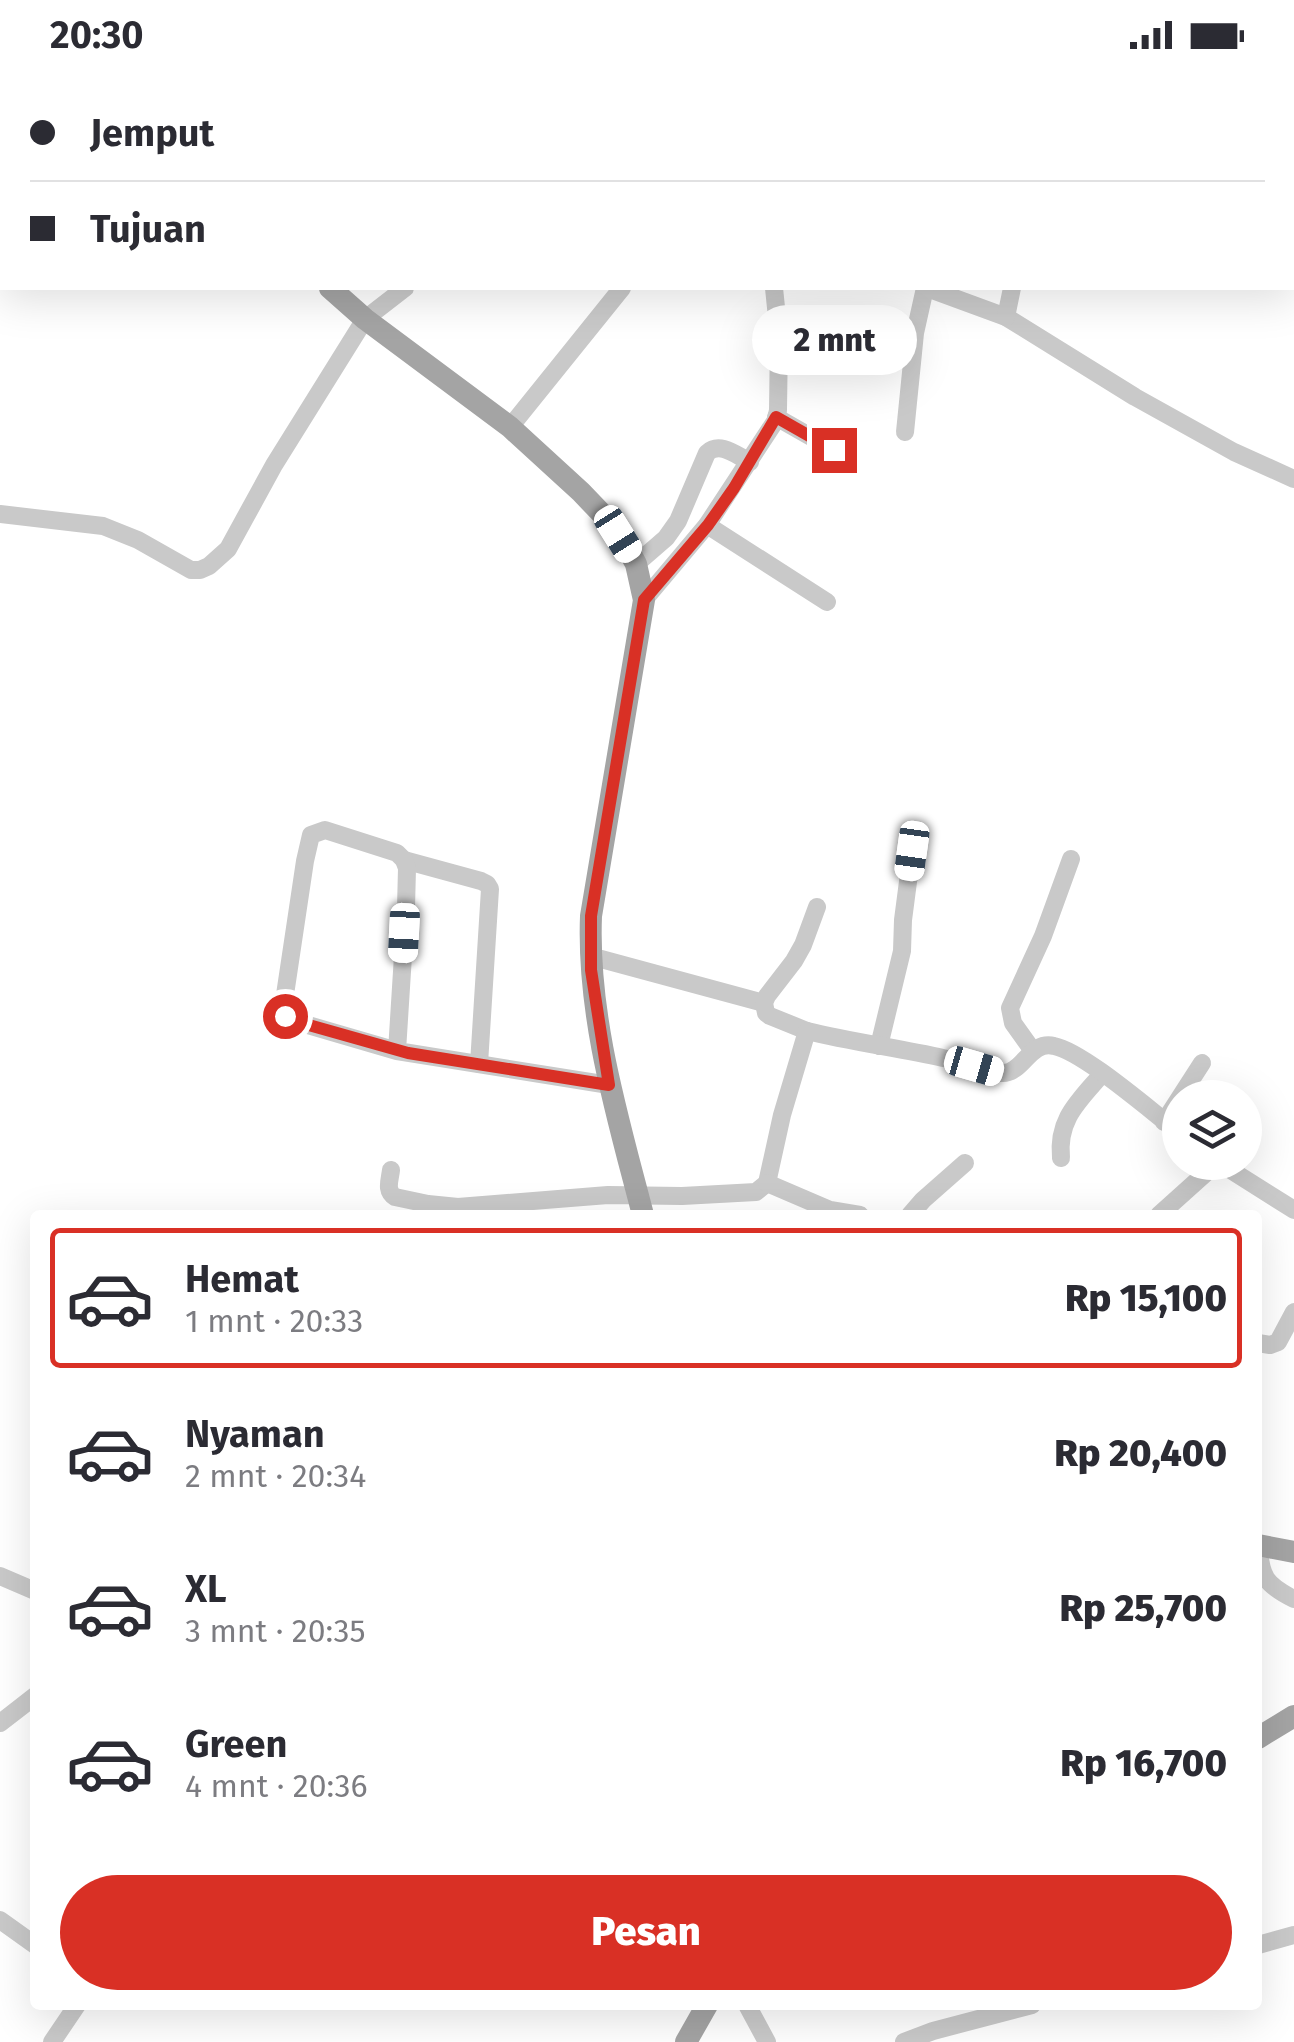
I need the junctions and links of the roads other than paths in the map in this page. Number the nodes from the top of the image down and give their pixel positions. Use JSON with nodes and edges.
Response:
{"nodes":[{"id":1,"x":332,"y":290,"type":"edge"},
{"id":2,"x":402,"y":290,"type":"edge"},
{"id":3,"x":620,"y":290,"type":"edge"},
{"id":4,"x":774,"y":290,"type":"edge"},
{"id":5,"x":926,"y":290,"type":"edge"},
{"id":6,"x":932,"y":290,"type":"edge"},
{"id":7,"x":1012,"y":290,"type":"edge"},
{"id":8,"x":1006,"y":317,"type":"junction"},
{"id":9,"x":366,"y":319,"type":"junction"},
{"id":10,"x":776,"y":417,"type":"junction"},
{"id":11,"x":510,"y":427,"type":"junction"},
{"id":12,"x":906,"y":432,"type":"dead end"},
{"id":13,"x":834,"y":450,"type":"dead end"},
{"id":14,"x":750,"y":462,"type":"junction"},
{"id":15,"x":1294,"y":480,"type":"edge"},
{"id":16,"x":0,"y":514,"type":"edge"},
{"id":17,"x":708,"y":525,"type":"junction"},
{"id":18,"x":636,"y":564,"type":"junction"},
{"id":19,"x":644,"y":600,"type":"junction"},
{"id":20,"x":827,"y":602,"type":"dead end"},
{"id":21,"x":912,"y":851,"type":"dead end"},
{"id":22,"x":1071,"y":859,"type":"dead end"},
{"id":23,"x":404,"y":860,"type":"junction"},
{"id":24,"x":817,"y":907,"type":"dead end"},
{"id":25,"x":590,"y":956,"type":"junction"},
{"id":26,"x":764,"y":1003,"type":"junction"},
{"id":27,"x":807,"y":1031,"type":"junction"},
{"id":28,"x":879,"y":1046,"type":"junction"},
{"id":29,"x":397,"y":1050,"type":"junction"},
{"id":30,"x":1033,"y":1051,"type":"junction"},
{"id":31,"x":479,"y":1064,"type":"junction"},
{"id":32,"x":1202,"y":1064,"type":"dead end"},
{"id":33,"x":1102,"y":1074,"type":"junction"},
{"id":34,"x":1192,"y":1080,"type":"edge"},
{"id":35,"x":609,"y":1085,"type":"junction"},
{"id":36,"x":1162,"y":1120,"type":"edge"},
{"id":37,"x":1061,"y":1158,"type":"dead end"},
{"id":38,"x":964,"y":1163,"type":"dead end"},
{"id":39,"x":392,"y":1170,"type":"dead end"},
{"id":40,"x":1198,"y":1180,"type":"edge"},
{"id":41,"x":1246,"y":1180,"type":"edge"},
{"id":42,"x":767,"y":1183,"type":"junction"},
{"id":43,"x":641,"y":1205,"type":"edge"},
{"id":44,"x":449,"y":1210,"type":"edge"},
{"id":45,"x":461,"y":1210,"type":"edge"},
{"id":46,"x":830,"y":1210,"type":"edge"},
{"id":47,"x":914,"y":1210,"type":"edge"},
{"id":48,"x":1165,"y":1210,"type":"edge"},
{"id":49,"x":1294,"y":1210,"type":"edge"},
{"id":50,"x":1294,"y":1312,"type":"edge"},
{"id":51,"x":1262,"y":1344,"type":"edge"},
{"id":52,"x":1262,"y":1546,"type":"edge"},
{"id":53,"x":1294,"y":1552,"type":"edge"},
{"id":54,"x":1262,"y":1573,"type":"edge"},
{"id":55,"x":0,"y":1576,"type":"edge"},
{"id":56,"x":30,"y":1589,"type":"edge"},
{"id":57,"x":1294,"y":1599,"type":"edge"},
{"id":58,"x":30,"y":1700,"type":"edge"},
{"id":59,"x":1294,"y":1716,"type":"edge"},
{"id":60,"x":0,"y":1723,"type":"edge"},
{"id":61,"x":1262,"y":1736,"type":"edge"},
{"id":62,"x":0,"y":1920,"type":"edge"},
{"id":63,"x":1294,"y":1935,"type":"edge"},
{"id":64,"x":30,"y":1942,"type":"edge"},
{"id":65,"x":1262,"y":1944,"type":"edge"},
{"id":66,"x":74,"y":2010,"type":"edge"},
{"id":67,"x":703,"y":2010,"type":"edge"},
{"id":68,"x":750,"y":2010,"type":"edge"},
{"id":69,"x":1014,"y":2010,"type":"edge"},
{"id":70,"x":52,"y":2042,"type":"edge"},
{"id":71,"x":686,"y":2042,"type":"edge"},
{"id":72,"x":767,"y":2042,"type":"edge"},
{"id":73,"x":904,"y":2042,"type":"edge"}],
"edges":[{"from":1,"to":9,"type":"main road"},
{"from":2,"to":9,"type":"street"},
{"from":3,"to":11,"type":"street"},
{"from":4,"to":10,"type":"street"},
{"from":5,"to":12,"type":"street"},
{"from":6,"to":8,"type":"street"},
{"from":7,"to":8,"type":"street"},
{"from":8,"to":15,"type":"street"},
{"from":9,"to":11,"type":"main road"},
{"from":9,"to":16,"type":"street"},
{"from":10,"to":13,"type":"street"},
{"from":10,"to":14,"type":"street"},
{"from":11,"to":18,"type":"main road"},
{"from":14,"to":17,"type":"street"},
{"from":14,"to":18,"type":"street"},
{"from":17,"to":19,"type":"street"},
{"from":17,"to":20,"type":"street"},
{"from":18,"to":19,"type":"main road"},
{"from":19,"to":25,"type":"main road"},
{"from":21,"to":28,"type":"street"},
{"from":22,"to":30,"type":"street"},
{"from":23,"to":29,"type":"street"},
{"from":23,"to":29,"type":"street"},
{"from":23,"to":31,"type":"street"},
{"from":24,"to":26,"type":"street"},
{"from":25,"to":26,"type":"street"},
{"from":25,"to":35,"type":"main road"},
{"from":26,"to":27,"type":"street"},
{"from":27,"to":28,"type":"street"},
{"from":27,"to":42,"type":"street"},
{"from":28,"to":30,"type":"street"},
{"from":29,"to":31,"type":"street"},
{"from":30,"to":33,"type":"street"},
{"from":31,"to":35,"type":"street"},
{"from":32,"to":34,"type":"street"},
{"from":33,"to":36,"type":"street"},
{"from":33,"to":37,"type":"street"},
{"from":35,"to":43,"type":"main road"},
{"from":38,"to":47,"type":"street"},
{"from":39,"to":44,"type":"street"},
{"from":40,"to":48,"type":"street"},
{"from":41,"to":49,"type":"street"},
{"from":42,"to":43,"type":"street"},
{"from":42,"to":46,"type":"street"},
{"from":43,"to":45,"type":"street"},
{"from":50,"to":51,"type":"street"},
{"from":52,"to":53,"type":"main road"},
{"from":54,"to":57,"type":"street"},
{"from":55,"to":56,"type":"street"},
{"from":58,"to":60,"type":"street"},
{"from":59,"to":61,"type":"main road"},
{"from":62,"to":64,"type":"street"},
{"from":63,"to":65,"type":"street"},
{"from":66,"to":70,"type":"street"},
{"from":67,"to":71,"type":"main road"},
{"from":68,"to":72,"type":"street"},
{"from":69,"to":73,"type":"street"}]}
